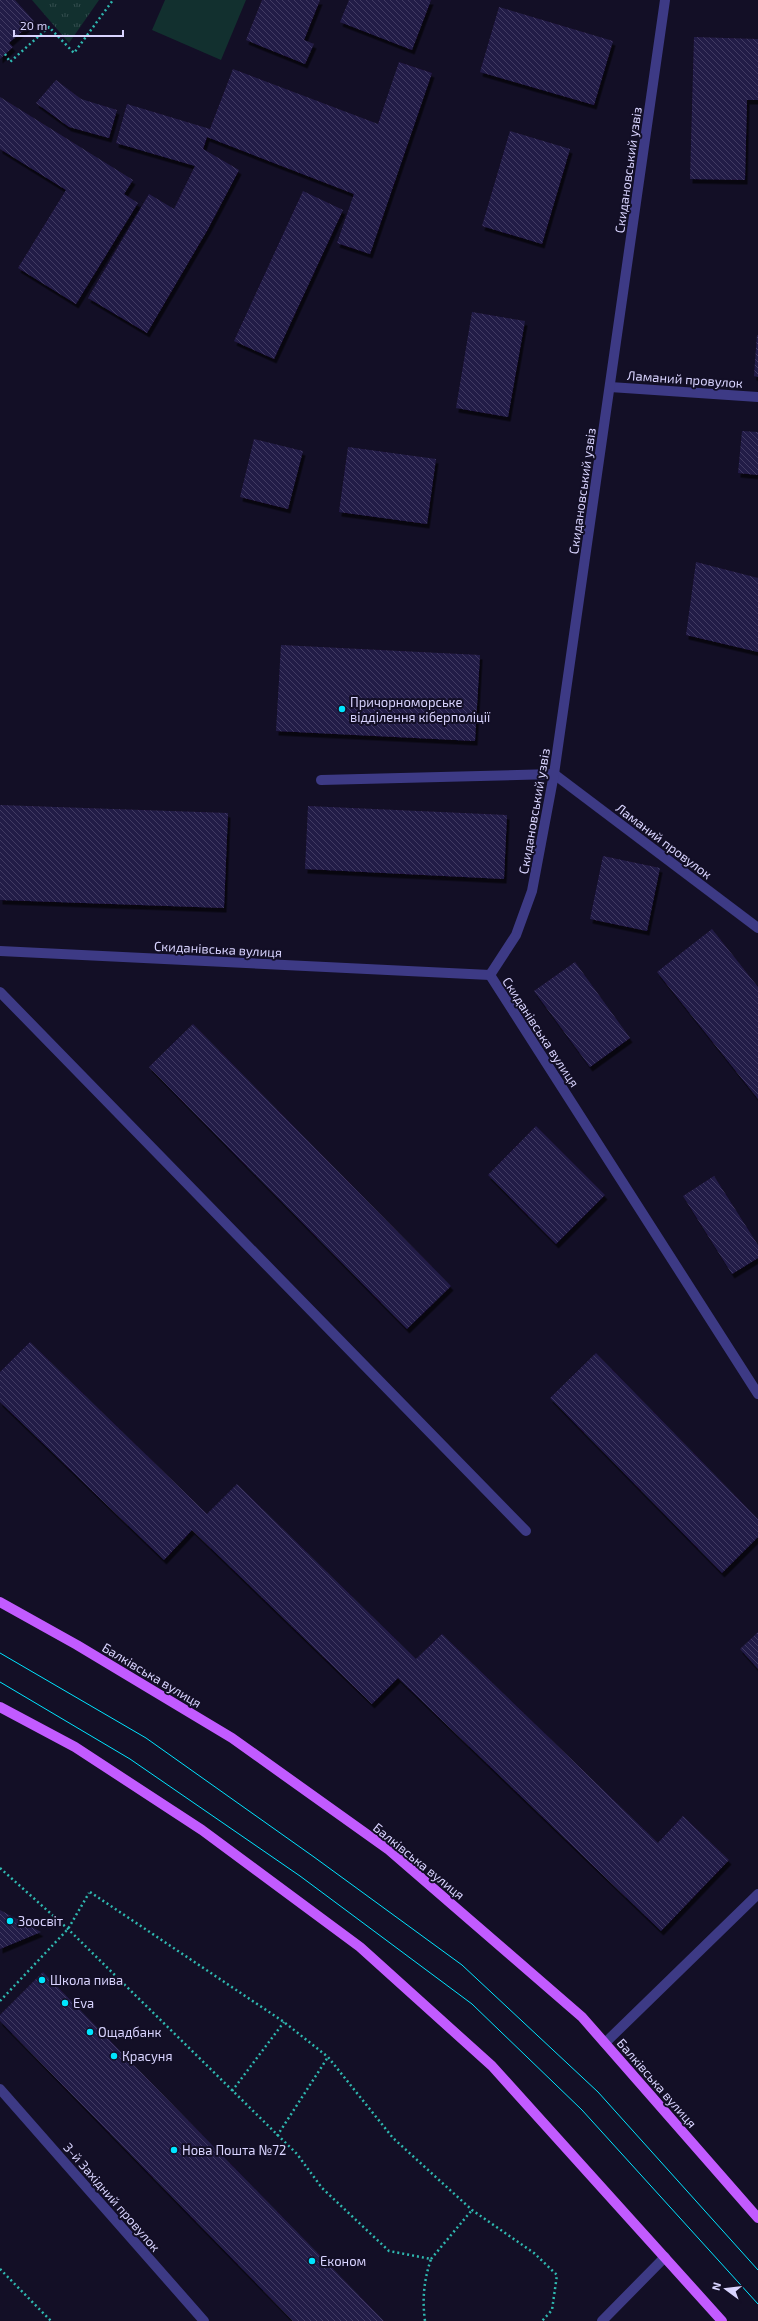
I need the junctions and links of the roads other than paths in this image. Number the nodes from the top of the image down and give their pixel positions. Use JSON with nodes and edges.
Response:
{"nodes":[{"id":1,"x":665,"y":0,"type":"edge"},
{"id":2,"x":610,"y":387,"type":"junction"},
{"id":3,"x":758,"y":397,"type":"edge"},
{"id":4,"x":554,"y":774,"type":"junction"},
{"id":5,"x":321,"y":780,"type":"dead end"},
{"id":6,"x":758,"y":928,"type":"edge"},
{"id":7,"x":0,"y":951,"type":"edge"},
{"id":8,"x":490,"y":975,"type":"junction"},
{"id":9,"x":0,"y":992,"type":"edge"},
{"id":10,"x":758,"y":1394,"type":"edge"},
{"id":11,"x":526,"y":1531,"type":"dead end"},
{"id":12,"x":0,"y":1602,"type":"edge"},
{"id":13,"x":0,"y":1707,"type":"edge"},
{"id":14,"x":758,"y":1894,"type":"edge"},
{"id":15,"x":605,"y":2043,"type":"junction"},
{"id":16,"x":0,"y":2089,"type":"edge"},
{"id":17,"x":758,"y":2218,"type":"edge"},
{"id":18,"x":665,"y":2257,"type":"junction"},
{"id":19,"x":204,"y":2321,"type":"edge"},
{"id":20,"x":602,"y":2321,"type":"edge"},
{"id":21,"x":722,"y":2321,"type":"edge"}],
"edges":[{"from":1,"to":2,"type":"street","name":"Скидановський узвіз"},
{"from":2,"to":3,"type":"street","name":"Ламаний провулок"},
{"from":2,"to":4,"type":"street","name":"Скидановський узвіз"},
{"from":4,"to":5,"type":"street"},
{"from":4,"to":6,"type":"street","name":"Ламаний провулок"},
{"from":4,"to":8,"type":"street","name":"Скидановський узвіз"},
{"from":7,"to":8,"type":"street","name":"Скиданівська вулиця"},
{"from":8,"to":10,"type":"street","name":"Скиданівська вулиця"},
{"from":9,"to":11,"type":"street"},
{"from":12,"to":15,"type":"main road","name":"Балківська вулиця"},
{"from":13,"to":18,"type":"main road"},
{"from":14,"to":15,"type":"street"},
{"from":15,"to":17,"type":"main road","name":"Балківська вулиця"},
{"from":16,"to":19,"type":"street","name":"3-й Західний провулок"},
{"from":18,"to":20,"type":"street"},
{"from":18,"to":21,"type":"main road"}]}
